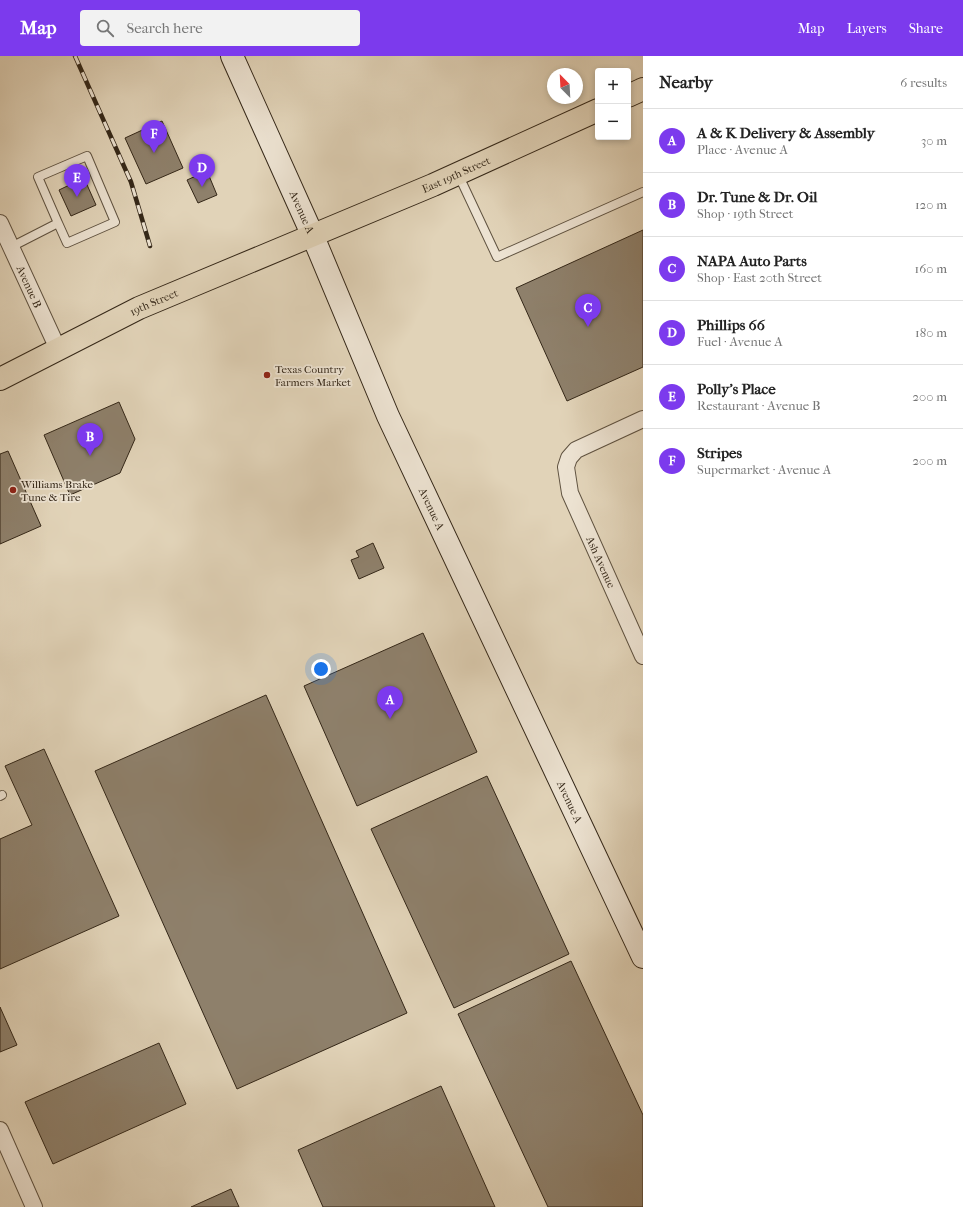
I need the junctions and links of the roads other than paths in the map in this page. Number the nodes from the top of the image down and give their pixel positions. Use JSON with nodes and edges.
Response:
{"nodes":[{"id":1,"x":232,"y":56,"type":"edge"},
{"id":2,"x":643,"y":89,"type":"edge"},
{"id":3,"x":631,"y":95,"type":"edge"},
{"id":4,"x":595,"y":111,"type":"edge"},
{"id":5,"x":458,"y":174,"type":"junction"},
{"id":6,"x":643,"y":192,"type":"edge"},
{"id":7,"x":58,"y":223,"type":"junction"},
{"id":8,"x":0,"y":224,"type":"edge"},
{"id":9,"x":312,"y":234,"type":"junction"},
{"id":10,"x":11,"y":247,"type":"junction"},
{"id":11,"x":58,"y":349,"type":"junction"},
{"id":12,"x":0,"y":379,"type":"edge"},
{"id":13,"x":643,"y":419,"type":"edge"},
{"id":14,"x":643,"y":656,"type":"edge"},
{"id":15,"x":643,"y":957,"type":"edge"},
{"id":16,"x":0,"y":1130,"type":"edge"},
{"id":17,"x":34,"y":1207,"type":"edge"}],
"edges":[{"from":1,"to":9,"type":"main road","name":"Avenue A"},
{"from":2,"to":3,"type":"main road"},
{"from":4,"to":5,"type":"main road","name":"East 19th Street"},
{"from":5,"to":6,"type":"lane"},
{"from":5,"to":9,"type":"main road","name":"East 19th Street"},
{"from":7,"to":7,"type":"lane"},
{"from":7,"to":10,"type":"lane"},
{"from":8,"to":10,"type":"street","name":"Avenue B"},
{"from":9,"to":11,"type":"main road","name":"19th Street"},
{"from":9,"to":15,"type":"main road","name":"Avenue A"},
{"from":10,"to":11,"type":"street","name":"Avenue B"},
{"from":11,"to":12,"type":"main road","name":"19th Street"},
{"from":13,"to":14,"type":"street","name":"Ash Avenue"},
{"from":16,"to":17,"type":"street"}]}
